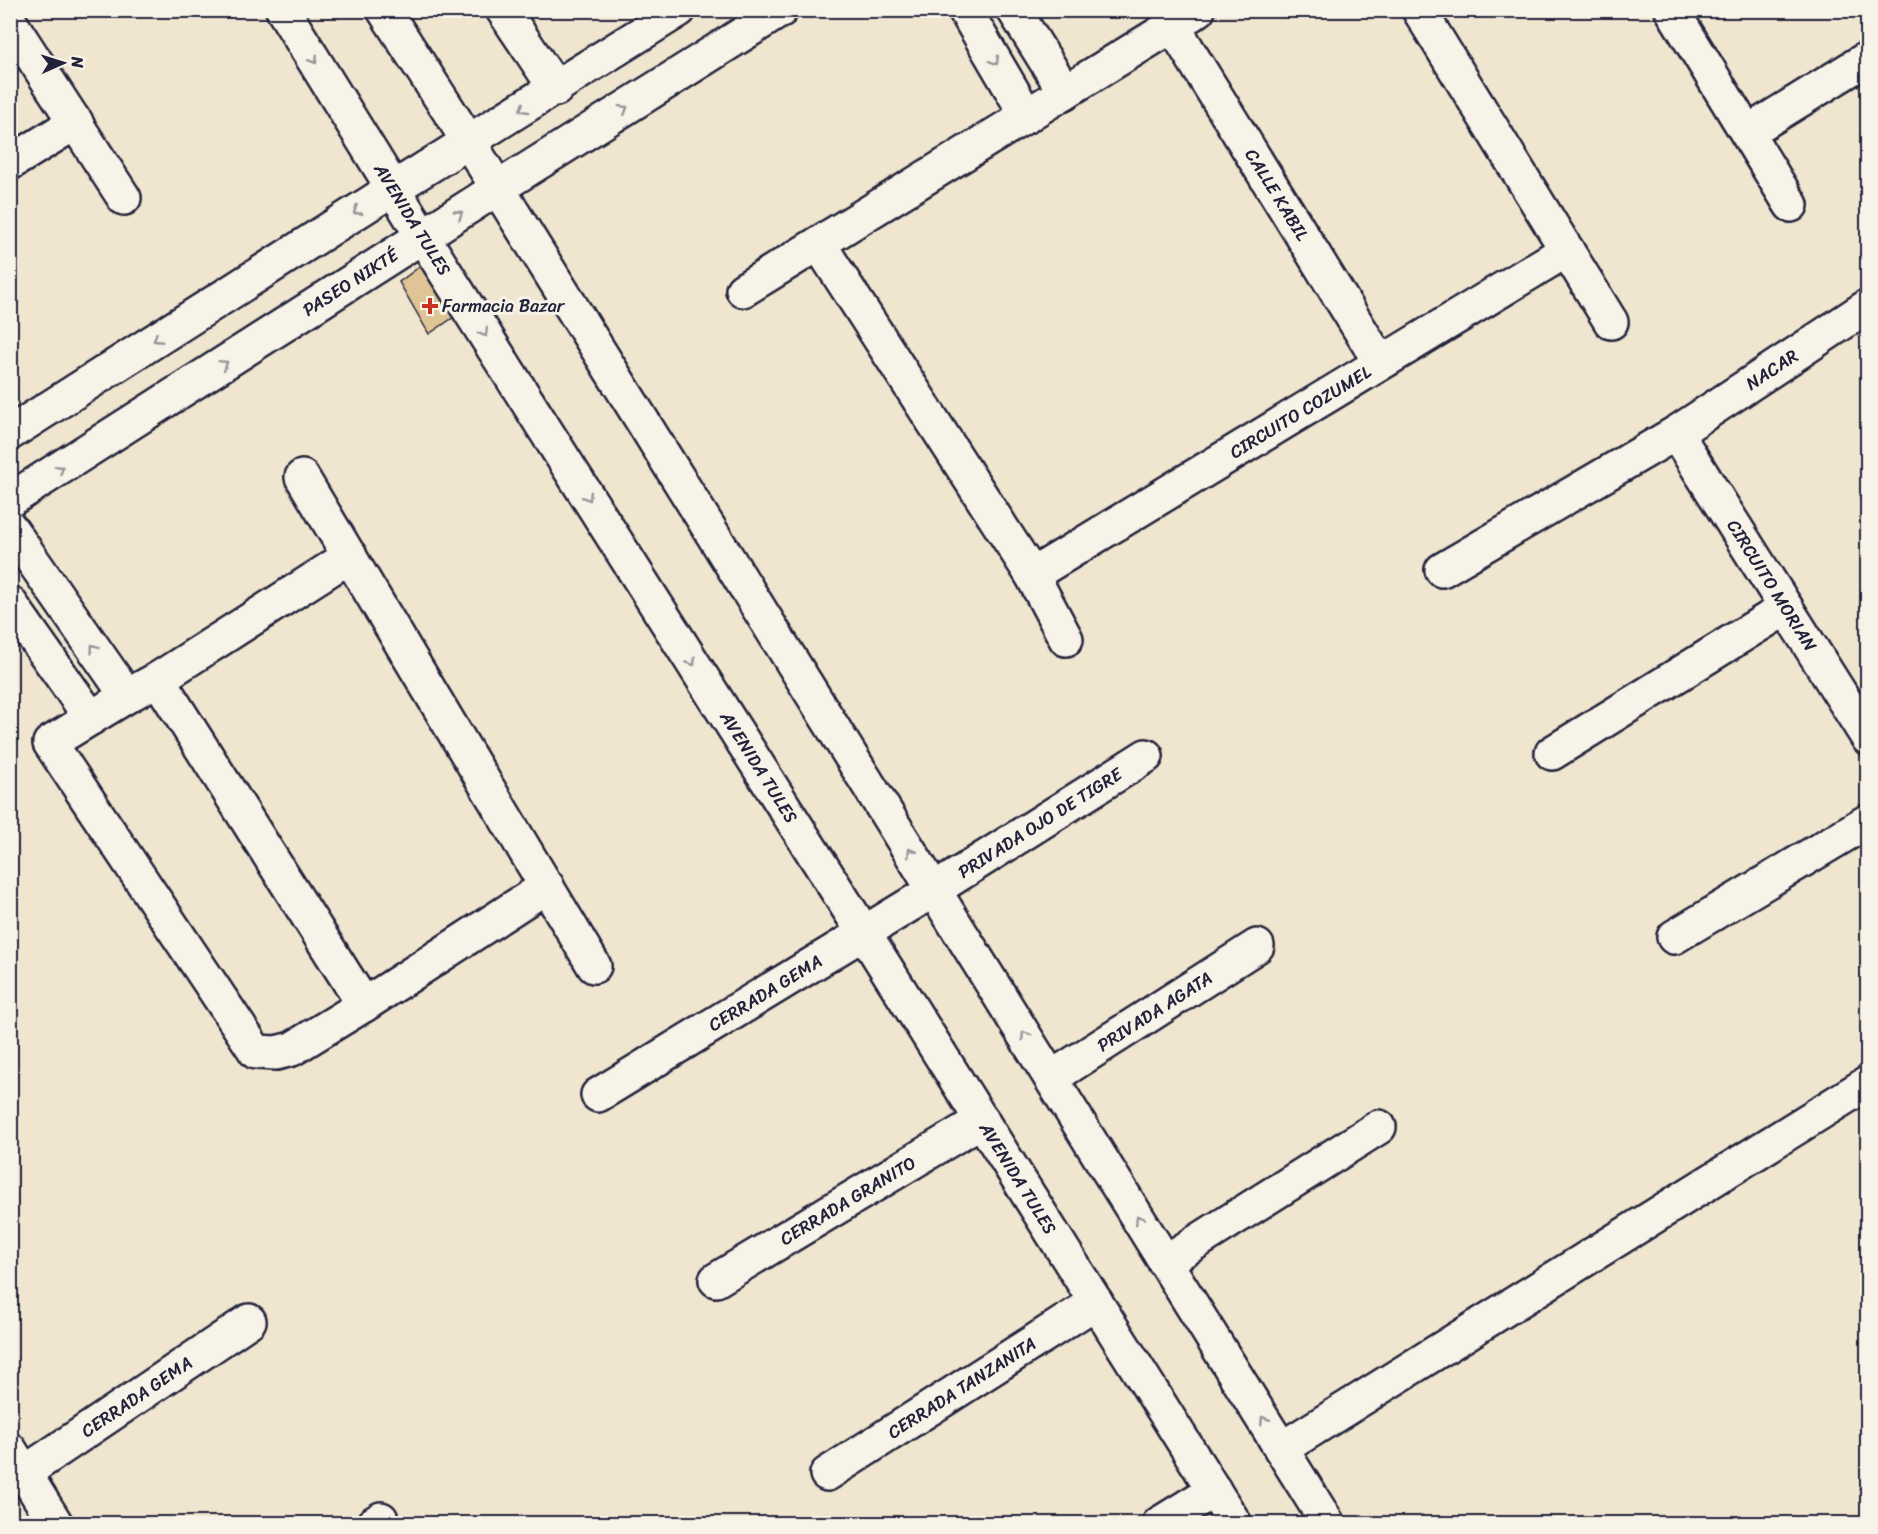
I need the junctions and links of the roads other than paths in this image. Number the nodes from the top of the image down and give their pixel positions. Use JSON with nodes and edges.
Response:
{"nodes":[{"id":1,"x":283,"y":10,"type":"edge"},
{"id":2,"x":384,"y":10,"type":"edge"},
{"id":3,"x":503,"y":10,"type":"edge"},
{"id":4,"x":679,"y":10,"type":"edge"},
{"id":5,"x":781,"y":10,"type":"edge"},
{"id":6,"x":965,"y":10,"type":"edge"},
{"id":7,"x":1014,"y":10,"type":"edge"},
{"id":8,"x":1419,"y":10,"type":"edge"},
{"id":9,"x":1672,"y":10,"type":"edge"},
{"id":10,"x":1186,"y":18,"type":"edge"},
{"id":11,"x":10,"y":22,"type":"edge"},
{"id":12,"x":1868,"y":58,"type":"edge"},
{"id":13,"x":556,"y":89,"type":"junction"},
{"id":14,"x":1065,"y":92,"type":"junction"},
{"id":15,"x":1028,"y":116,"type":"junction"},
{"id":16,"x":76,"y":122,"type":"junction"},
{"id":17,"x":1748,"y":132,"type":"junction"},
{"id":18,"x":469,"y":142,"type":"junction"},
{"id":19,"x":10,"y":163,"type":"edge"},
{"id":20,"x":394,"y":188,"type":"junction"},
{"id":21,"x":498,"y":188,"type":"junction"},
{"id":22,"x":124,"y":198,"type":"dead end"},
{"id":23,"x":1791,"y":204,"type":"dead end"},
{"id":24,"x":423,"y":237,"type":"junction"},
{"id":25,"x":819,"y":244,"type":"junction"},
{"id":26,"x":1567,"y":250,"type":"junction"},
{"id":27,"x":743,"y":290,"type":"dead end"},
{"id":28,"x":1868,"y":306,"type":"edge"},
{"id":29,"x":1611,"y":322,"type":"dead end"},
{"id":30,"x":1380,"y":362,"type":"junction"},
{"id":31,"x":10,"y":433,"type":"edge"},
{"id":32,"x":1676,"y":433,"type":"junction"},
{"id":33,"x":302,"y":477,"type":"dead end"},
{"id":34,"x":10,"y":500,"type":"edge"},
{"id":35,"x":10,"y":528,"type":"edge"},
{"id":36,"x":350,"y":556,"type":"junction"},
{"id":37,"x":1442,"y":570,"type":"dead end"},
{"id":38,"x":1032,"y":575,"type":"junction"},
{"id":39,"x":10,"y":603,"type":"edge"},
{"id":40,"x":1786,"y":608,"type":"junction"},
{"id":41,"x":1066,"y":639,"type":"dead end"},
{"id":42,"x":158,"y":679,"type":"junction"},
{"id":43,"x":127,"y":696,"type":"junction"},
{"id":44,"x":91,"y":718,"type":"junction"},
{"id":45,"x":1868,"y":738,"type":"edge"},
{"id":46,"x":1552,"y":753,"type":"dead end"},
{"id":47,"x":1146,"y":756,"type":"dead end"},
{"id":48,"x":1868,"y":821,"type":"edge"},
{"id":49,"x":547,"y":886,"type":"junction"},
{"id":50,"x":934,"y":890,"type":"junction"},
{"id":51,"x":864,"y":933,"type":"junction"},
{"id":52,"x":1674,"y":937,"type":"dead end"},
{"id":53,"x":1257,"y":946,"type":"dead end"},
{"id":54,"x":594,"y":966,"type":"dead end"},
{"id":55,"x":364,"y":1005,"type":"junction"},
{"id":56,"x":1051,"y":1078,"type":"junction"},
{"id":57,"x":1868,"y":1083,"type":"edge"},
{"id":58,"x":598,"y":1095,"type":"dead end"},
{"id":59,"x":982,"y":1120,"type":"junction"},
{"id":60,"x":1379,"y":1127,"type":"dead end"},
{"id":61,"x":1166,"y":1262,"type":"junction"},
{"id":62,"x":716,"y":1280,"type":"dead end"},
{"id":63,"x":1096,"y":1302,"type":"junction"},
{"id":64,"x":249,"y":1321,"type":"dead end"},
{"id":65,"x":1281,"y":1449,"type":"junction"},
{"id":66,"x":17,"y":1461,"type":"edge"},
{"id":67,"x":827,"y":1474,"type":"dead end"},
{"id":68,"x":1214,"y":1490,"type":"junction"},
{"id":69,"x":56,"y":1524,"type":"edge"},
{"id":70,"x":1159,"y":1524,"type":"edge"},
{"id":71,"x":1235,"y":1524,"type":"edge"},
{"id":72,"x":1328,"y":1524,"type":"edge"}],
"edges":[{"from":1,"to":20,"type":"street","name":"AVENIDA TULES","one_way":true},
{"from":2,"to":18,"type":"street"},
{"from":3,"to":13,"type":"street"},
{"from":4,"to":13,"type":"street"},
{"from":21,"to":5,"type":"street","name":"PASEO NIKTÉ","one_way":true},
{"from":6,"to":15,"type":"street","one_way":true},
{"from":7,"to":14,"type":"street"},
{"from":8,"to":26,"type":"street"},
{"from":9,"to":17,"type":"street"},
{"from":10,"to":14,"type":"street"},
{"from":10,"to":30,"type":"street","name":"CALLE KABIL"},
{"from":11,"to":16,"type":"street"},
{"from":12,"to":17,"type":"street"},
{"from":13,"to":18,"type":"street","one_way":true},
{"from":14,"to":15,"type":"street"},
{"from":15,"to":25,"type":"street"},
{"from":16,"to":19,"type":"street"},
{"from":16,"to":22,"type":"street"},
{"from":17,"to":23,"type":"street"},
{"from":18,"to":20,"type":"street"},
{"from":18,"to":21,"type":"street"},
{"from":20,"to":24,"type":"street","name":"AVENIDA TULES"},
{"from":20,"to":31,"type":"street","one_way":true},
{"from":24,"to":21,"type":"street","name":"PASEO NIKTÉ","one_way":true},
{"from":50,"to":21,"type":"street","one_way":true},
{"from":34,"to":24,"type":"street","name":"PASEO NIKTÉ","one_way":true},
{"from":24,"to":51,"type":"street","name":"AVENIDA TULES","one_way":true},
{"from":25,"to":27,"type":"street"},
{"from":25,"to":38,"type":"street"},
{"from":26,"to":29,"type":"street"},
{"from":26,"to":30,"type":"street","name":"CIRCUITO COZUMEL"},
{"from":28,"to":32,"type":"street","name":"NACAR"},
{"from":30,"to":38,"type":"street","name":"CIRCUITO COZUMEL"},
{"from":32,"to":37,"type":"street","name":"NACAR"},
{"from":32,"to":40,"type":"street","name":"CIRCUITO MORIAN"},
{"from":33,"to":36,"type":"street"},
{"from":43,"to":35,"type":"street","one_way":true},
{"from":36,"to":42,"type":"street"},
{"from":36,"to":49,"type":"street"},
{"from":38,"to":41,"type":"street"},
{"from":39,"to":44,"type":"street"},
{"from":40,"to":45,"type":"street","name":"CIRCUITO MORIAN"},
{"from":40,"to":46,"type":"street"},
{"from":42,"to":43,"type":"street"},
{"from":42,"to":55,"type":"street"},
{"from":43,"to":44,"type":"street"},
{"from":44,"to":55,"type":"street"},
{"from":47,"to":50,"type":"street","name":"PRIVADA OJO DE TIGRE"},
{"from":48,"to":52,"type":"street"},
{"from":49,"to":54,"type":"street"},
{"from":49,"to":55,"type":"street"},
{"from":50,"to":51,"type":"street","name":"CERRADA GEMA"},
{"from":56,"to":50,"type":"street","one_way":true},
{"from":51,"to":58,"type":"street","name":"CERRADA GEMA"},
{"from":51,"to":59,"type":"street","name":"AVENIDA TULES"},
{"from":53,"to":56,"type":"street","name":"PRIVADA AGATA"},
{"from":61,"to":56,"type":"street","one_way":true},
{"from":57,"to":65,"type":"street"},
{"from":59,"to":62,"type":"street","name":"CERRADA GRANITO"},
{"from":59,"to":63,"type":"street","name":"AVENIDA TULES"},
{"from":60,"to":61,"type":"street"},
{"from":65,"to":61,"type":"street","one_way":true},
{"from":63,"to":67,"type":"street","name":"CERRADA TANZANITA"},
{"from":63,"to":68,"type":"street","name":"AVENIDA TULES"},
{"from":64,"to":66,"type":"street","name":"CERRADA GEMA"},
{"from":65,"to":72,"type":"street"},
{"from":66,"to":69,"type":"street"},
{"from":68,"to":70,"type":"street"},
{"from":68,"to":71,"type":"street","name":"AVENIDA TULES"}]}
